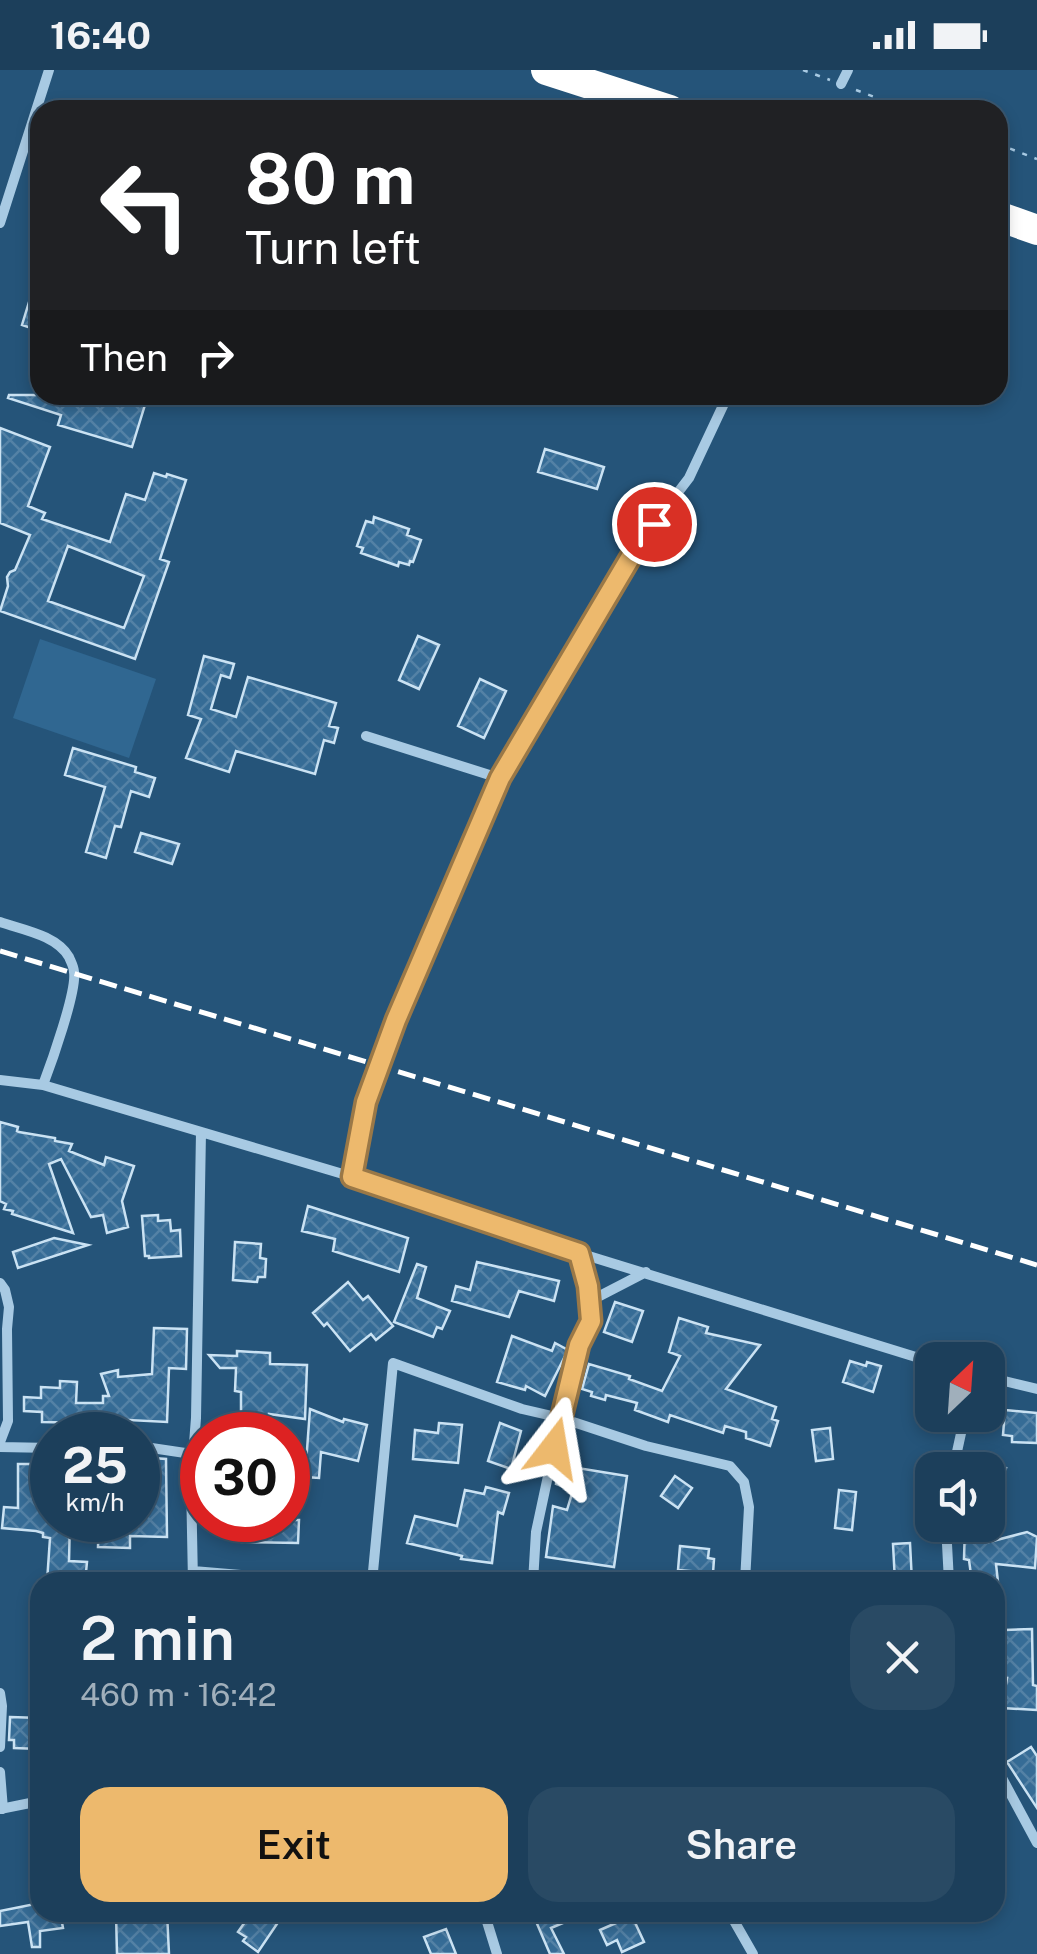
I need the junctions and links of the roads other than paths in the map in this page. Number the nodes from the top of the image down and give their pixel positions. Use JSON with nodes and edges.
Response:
{"nodes":[{"id":1,"x":48,"y":70,"type":"edge"},
{"id":2,"x":546,"y":70,"type":"edge"},
{"id":3,"x":848,"y":70,"type":"edge"},
{"id":4,"x":841,"y":84,"type":"road end"},
{"id":5,"x":39,"y":100,"type":"edge"},
{"id":6,"x":617,"y":100,"type":"edge"},
{"id":7,"x":30,"y":127,"type":"edge"},
{"id":8,"x":1008,"y":220,"type":"edge"},
{"id":9,"x":0,"y":223,"type":"edge"},
{"id":10,"x":1037,"y":230,"type":"edge"},
{"id":11,"x":723,"y":405,"type":"edge"},
{"id":12,"x":366,"y":736,"type":"dead end"},
{"id":13,"x":500,"y":778,"type":"junction"},
{"id":14,"x":0,"y":922,"type":"edge"},
{"id":15,"x":0,"y":1080,"type":"edge"},
{"id":16,"x":43,"y":1086,"type":"junction"},
{"id":17,"x":202,"y":1132,"type":"junction"},
{"id":18,"x":352,"y":1177,"type":"junction"},
{"id":19,"x":579,"y":1253,"type":"junction"},
{"id":20,"x":646,"y":1272,"type":"junction"},
{"id":21,"x":0,"y":1283,"type":"edge"},
{"id":22,"x":590,"y":1301,"type":"junction"},
{"id":23,"x":915,"y":1357,"type":"edge"},
{"id":24,"x":1005,"y":1382,"type":"edge"},
{"id":25,"x":1037,"y":1389,"type":"edge"},
{"id":26,"x":196,"y":1412,"type":"edge"},
{"id":27,"x":561,"y":1418,"type":"junction"},
{"id":28,"x":0,"y":1445,"type":"edge"},
{"id":29,"x":30,"y":1447,"type":"edge"},
{"id":30,"x":193,"y":1542,"type":"edge"},
{"id":31,"x":947,"y":1542,"type":"edge"},
{"id":32,"x":193,"y":1572,"type":"edge"},
{"id":33,"x":373,"y":1572,"type":"edge"},
{"id":34,"x":534,"y":1572,"type":"edge"},
{"id":35,"x":746,"y":1572,"type":"edge"},
{"id":36,"x":948,"y":1572,"type":"edge"},
{"id":37,"x":0,"y":1693,"type":"edge"},
{"id":38,"x":0,"y":1747,"type":"edge"},
{"id":39,"x":0,"y":1772,"type":"edge"},
{"id":40,"x":1005,"y":1782,"type":"edge"},
{"id":41,"x":30,"y":1802,"type":"edge"},
{"id":42,"x":2,"y":1809,"type":"edge"},
{"id":43,"x":1034,"y":1828,"type":"edge"},
{"id":44,"x":1037,"y":1843,"type":"edge"},
{"id":45,"x":487,"y":1922,"type":"edge"},
{"id":46,"x":735,"y":1922,"type":"edge"},
{"id":47,"x":497,"y":1954,"type":"edge"},
{"id":48,"x":753,"y":1954,"type":"edge"}],
"edges":[{"from":1,"to":5,"type":"street"},
{"from":2,"to":6,"type":"highway"},
{"from":3,"to":4,"type":"street"},
{"from":7,"to":9,"type":"street"},
{"from":8,"to":10,"type":"highway"},
{"from":11,"to":13,"type":"street"},
{"from":12,"to":13,"type":"street"},
{"from":13,"to":18,"type":"street"},
{"from":14,"to":16,"type":"street"},
{"from":15,"to":16,"type":"street"},
{"from":16,"to":17,"type":"street"},
{"from":17,"to":18,"type":"street"},
{"from":17,"to":26,"type":"street"},
{"from":18,"to":19,"type":"street"},
{"from":19,"to":20,"type":"street"},
{"from":19,"to":22,"type":"street"},
{"from":20,"to":22,"type":"street"},
{"from":20,"to":23,"type":"street"},
{"from":21,"to":28,"type":"street"},
{"from":22,"to":27,"type":"street"},
{"from":24,"to":25,"type":"street"},
{"from":27,"to":33,"type":"street"},
{"from":27,"to":34,"type":"street"},
{"from":27,"to":35,"type":"street"},
{"from":28,"to":29,"type":"street"},
{"from":30,"to":32,"type":"street"},
{"from":31,"to":36,"type":"street"},
{"from":37,"to":38,"type":"street"},
{"from":39,"to":42,"type":"street"},
{"from":40,"to":43,"type":"street"},
{"from":41,"to":42,"type":"street"},
{"from":43,"to":44,"type":"street"},
{"from":45,"to":47,"type":"street"},
{"from":46,"to":48,"type":"street"}]}
